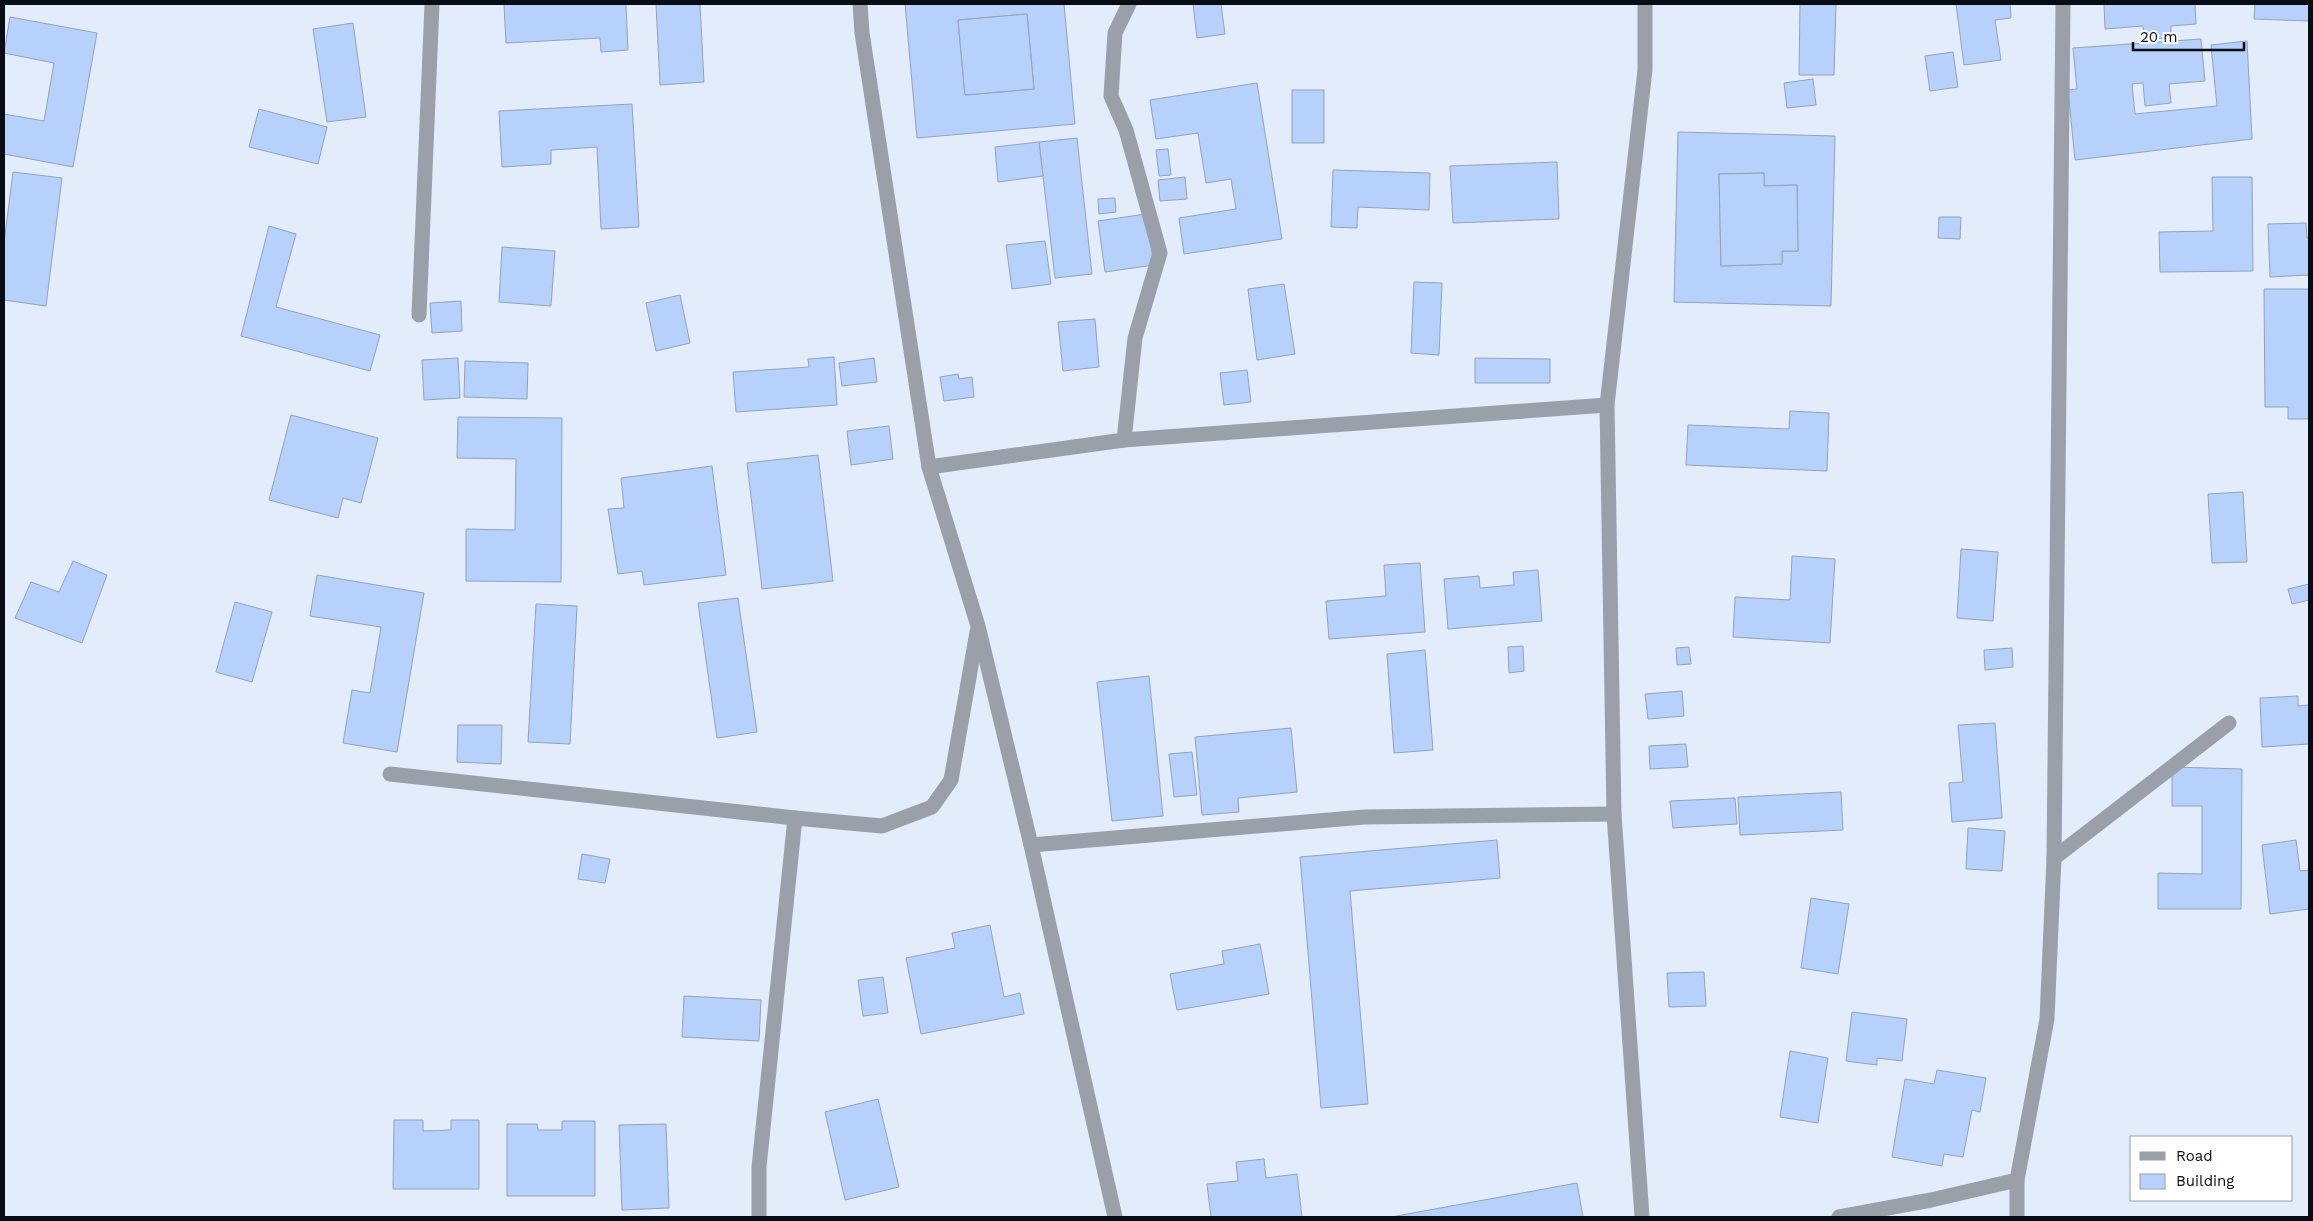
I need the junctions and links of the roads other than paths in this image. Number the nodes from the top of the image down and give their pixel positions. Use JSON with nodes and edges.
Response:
{"nodes":[{"id":1,"x":432,"y":4,"type":"edge"},
{"id":2,"x":860,"y":4,"type":"edge"},
{"id":3,"x":1129,"y":4,"type":"edge"},
{"id":4,"x":1645,"y":4,"type":"edge"},
{"id":5,"x":2063,"y":4,"type":"edge"},
{"id":6,"x":419,"y":314,"type":"dead end"},
{"id":7,"x":1608,"y":405,"type":"junction"},
{"id":8,"x":1124,"y":440,"type":"junction"},
{"id":9,"x":928,"y":467,"type":"junction"},
{"id":10,"x":978,"y":626,"type":"junction"},
{"id":11,"x":2230,"y":723,"type":"dead end"},
{"id":12,"x":390,"y":774,"type":"dead end"},
{"id":13,"x":1614,"y":814,"type":"junction"},
{"id":14,"x":795,"y":818,"type":"junction"},
{"id":15,"x":1032,"y":845,"type":"junction"},
{"id":16,"x":2054,"y":858,"type":"junction"},
{"id":17,"x":2017,"y":1180,"type":"junction"},
{"id":18,"x":759,"y":1217,"type":"edge"},
{"id":19,"x":1115,"y":1217,"type":"edge"},
{"id":20,"x":1642,"y":1217,"type":"edge"},
{"id":21,"x":1839,"y":1217,"type":"edge"},
{"id":22,"x":2017,"y":1217,"type":"edge"}],
"edges":[{"from":1,"to":6,"type":"street"},
{"from":2,"to":9,"type":"street"},
{"from":3,"to":8,"type":"street"},
{"from":4,"to":7,"type":"street"},
{"from":5,"to":16,"type":"street"},
{"from":7,"to":8,"type":"street"},
{"from":7,"to":13,"type":"street"},
{"from":8,"to":9,"type":"street"},
{"from":9,"to":10,"type":"street"},
{"from":10,"to":14,"type":"street"},
{"from":10,"to":15,"type":"street"},
{"from":11,"to":16,"type":"street"},
{"from":12,"to":14,"type":"street"},
{"from":13,"to":15,"type":"street"},
{"from":13,"to":20,"type":"street"},
{"from":14,"to":18,"type":"street"},
{"from":15,"to":19,"type":"street"},
{"from":16,"to":17,"type":"street"},
{"from":17,"to":21,"type":"street"},
{"from":17,"to":22,"type":"street"}]}
